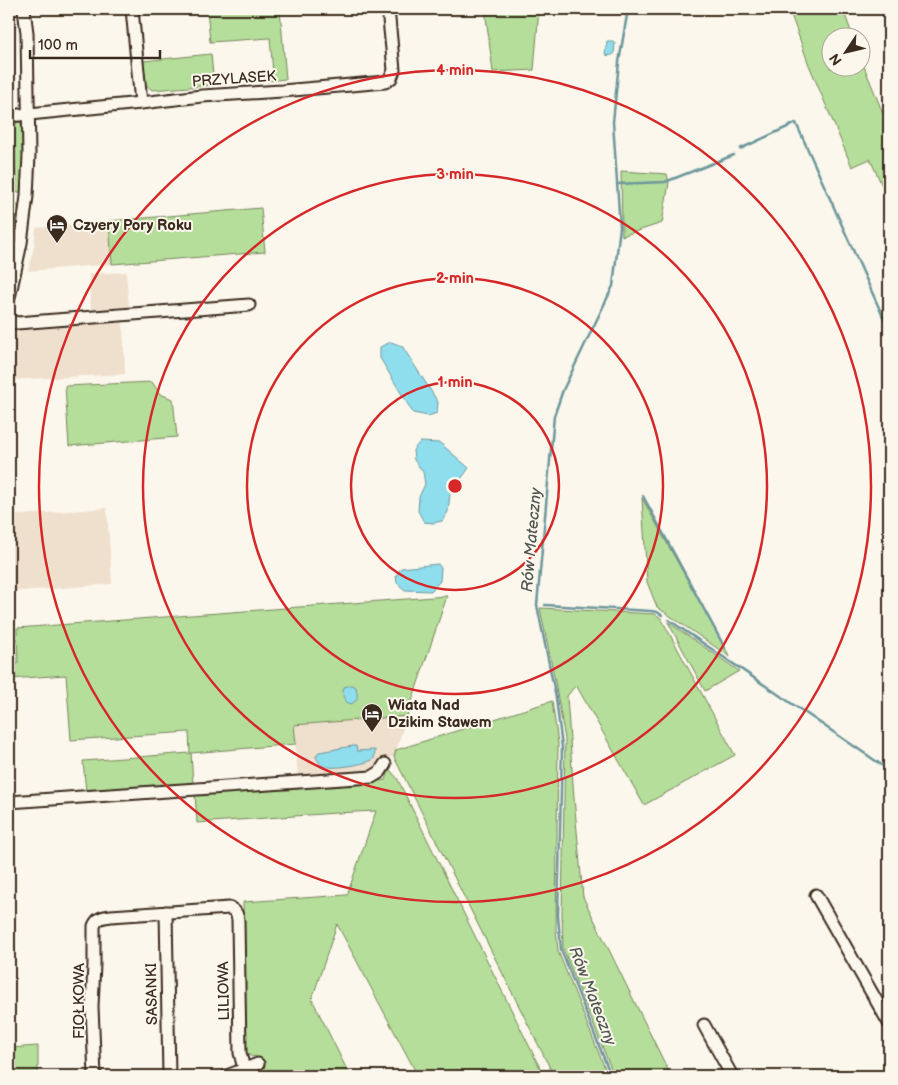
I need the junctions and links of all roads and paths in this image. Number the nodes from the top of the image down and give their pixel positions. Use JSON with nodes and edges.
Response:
{"nodes":[{"id":1,"x":24,"y":9,"type":"edge"},
{"id":2,"x":132,"y":9,"type":"edge"},
{"id":3,"x":388,"y":9,"type":"edge"},
{"id":4,"x":141,"y":103,"type":"junction"},
{"id":5,"x":29,"y":113,"type":"junction"},
{"id":6,"x":9,"y":116,"type":"edge"},
{"id":7,"x":9,"y":298,"type":"edge"},
{"id":8,"x":249,"y":305,"type":"dead end"},
{"id":9,"x":9,"y":320,"type":"edge"},
{"id":10,"x":385,"y":764,"type":"dead end"},
{"id":11,"x":9,"y":802,"type":"edge"},
{"id":12,"x":816,"y":895,"type":"dead end"},
{"id":13,"x":166,"y":912,"type":"junction"},
{"id":14,"x":889,"y":1023,"type":"edge"},
{"id":15,"x":704,"y":1025,"type":"dead end"},
{"id":16,"x":258,"y":1064,"type":"dead end"},
{"id":17,"x":244,"y":1069,"type":"junction"},
{"id":18,"x":95,"y":1076,"type":"edge"},
{"id":19,"x":169,"y":1076,"type":"edge"},
{"id":20,"x":227,"y":1076,"type":"edge"},
{"id":21,"x":732,"y":1076,"type":"edge"}],
"edges":[{"from":1,"to":5,"type":"street"},
{"from":2,"to":4,"type":"street"},
{"from":3,"to":4,"type":"street","name":"PRZYLASEK"},
{"from":4,"to":5,"type":"street","name":"PRZYLASEK"},
{"from":5,"to":6,"type":"street","name":"PRZYLASEK"},
{"from":5,"to":7,"type":"street"},
{"from":8,"to":9,"type":"street"},
{"from":10,"to":11,"type":"street"},
{"from":12,"to":14,"type":"street"},
{"from":13,"to":17,"type":"street","name":"LILIOWA"},
{"from":13,"to":18,"type":"street","name":"FIOŁKOWA"},
{"from":13,"to":19,"type":"street","name":"SASANKI"},
{"from":15,"to":21,"type":"street"},
{"from":16,"to":17,"type":"street"},
{"from":17,"to":20,"type":"street"}]}
